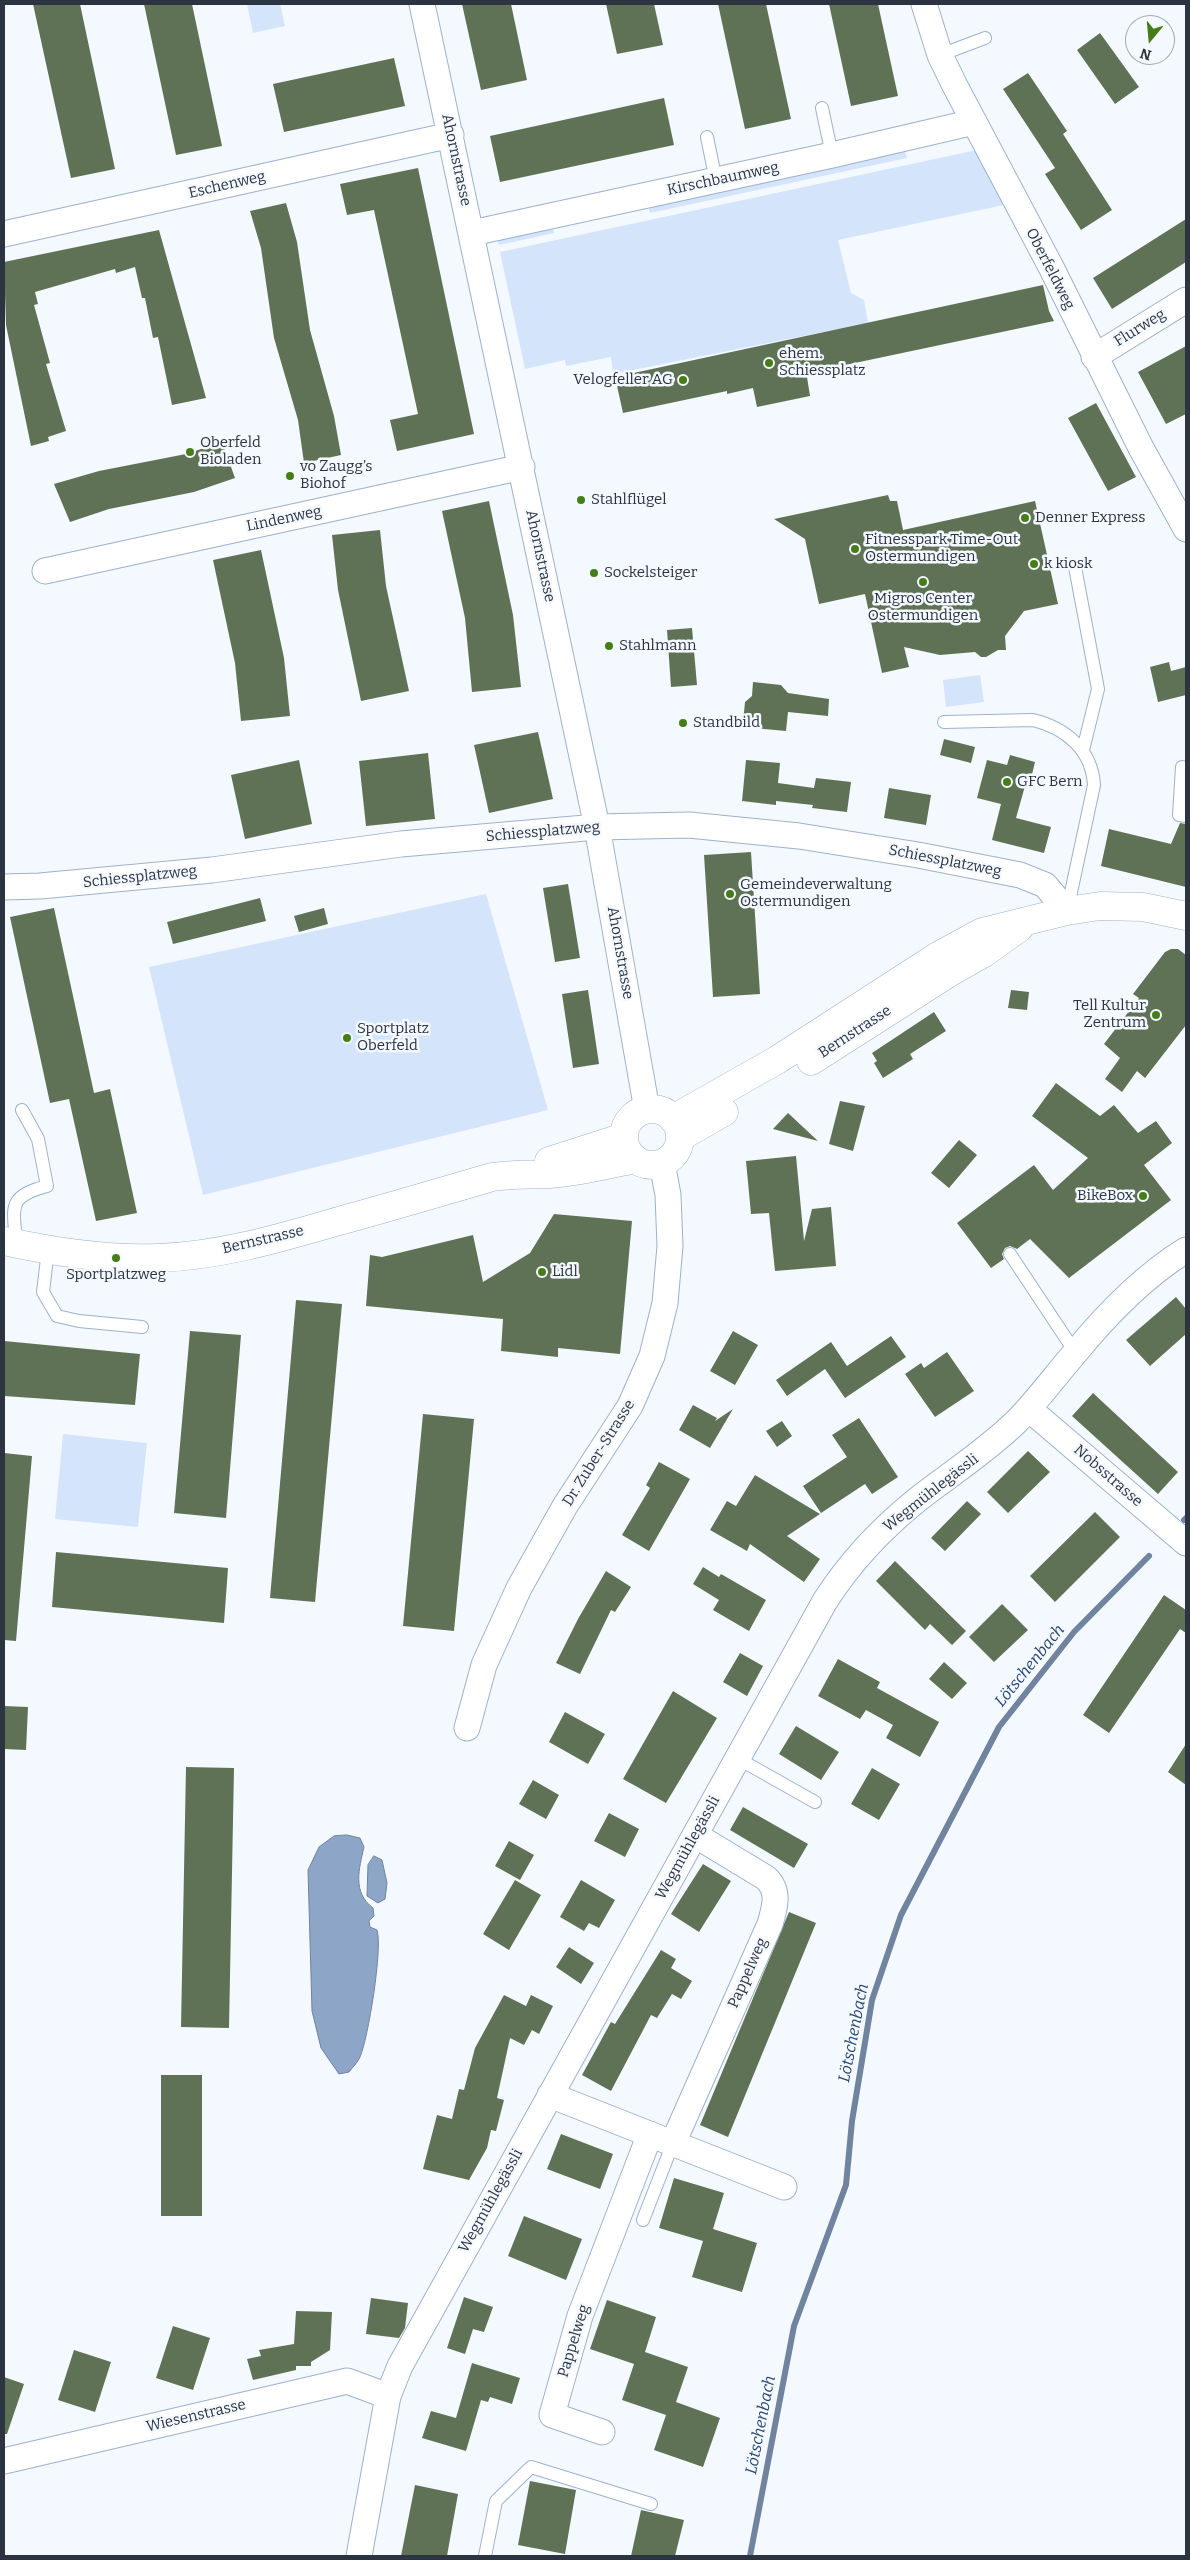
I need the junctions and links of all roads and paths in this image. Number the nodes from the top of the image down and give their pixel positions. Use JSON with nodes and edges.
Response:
{"nodes":[{"id":1,"x":422,"y":4,"type":"edge"},
{"id":2,"x":924,"y":4,"type":"edge"},
{"id":3,"x":985,"y":38,"type":"dead end"},
{"id":4,"x":940,"y":55,"type":"junction"},
{"id":5,"x":822,"y":108,"type":"dead end"},
{"id":6,"x":974,"y":122,"type":"junction"},
{"id":7,"x":451,"y":135,"type":"junction"},
{"id":8,"x":707,"y":137,"type":"dead end"},
{"id":9,"x":832,"y":156,"type":"junction"},
{"id":10,"x":716,"y":181,"type":"junction"},
{"id":11,"x":472,"y":233,"type":"junction"},
{"id":12,"x":4,"y":234,"type":"edge"},
{"id":13,"x":1186,"y":300,"type":"edge"},
{"id":14,"x":1094,"y":357,"type":"junction"},
{"id":15,"x":522,"y":467,"type":"junction"},
{"id":16,"x":1186,"y":529,"type":"edge"},
{"id":17,"x":1075,"y":566,"type":"dead end"},
{"id":18,"x":45,"y":571,"type":"dead end"},
{"id":19,"x":944,"y":722,"type":"dead end"},
{"id":20,"x":1083,"y":750,"type":"junction"},
{"id":21,"x":1182,"y":767,"type":"dead end"},
{"id":22,"x":1186,"y":816,"type":"edge"},
{"id":23,"x":597,"y":827,"type":"junction"},
{"id":24,"x":4,"y":887,"type":"edge"},
{"id":25,"x":1067,"y":911,"type":"junction"},
{"id":26,"x":1186,"y":916,"type":"edge"},
{"id":27,"x":22,"y":1110,"type":"dead end"},
{"id":28,"x":648,"y":1110,"type":"junction"},
{"id":29,"x":677,"y":1128,"type":"junction"},
{"id":30,"x":629,"y":1148,"type":"junction"},
{"id":31,"x":662,"y":1163,"type":"junction"},
{"id":32,"x":9,"y":1207,"type":"edge"},
{"id":33,"x":10,"y":1243,"type":"edge"},
{"id":34,"x":48,"y":1250,"type":"junction"},
{"id":35,"x":1186,"y":1250,"type":"edge"},
{"id":36,"x":1010,"y":1254,"type":"dead end"},
{"id":37,"x":142,"y":1326,"type":"dead end"},
{"id":38,"x":1076,"y":1352,"type":"junction"},
{"id":39,"x":1029,"y":1409,"type":"junction"},
{"id":40,"x":1186,"y":1543,"type":"edge"},
{"id":41,"x":467,"y":1728,"type":"dead end"},
{"id":42,"x":737,"y":1758,"type":"junction"},
{"id":43,"x":815,"y":1802,"type":"dead end"},
{"id":44,"x":695,"y":1834,"type":"junction"},
{"id":45,"x":550,"y":2094,"type":"junction"},
{"id":46,"x":650,"y":2134,"type":"junction"},
{"id":47,"x":672,"y":2144,"type":"junction"},
{"id":48,"x":784,"y":2187,"type":"dead end"},
{"id":49,"x":643,"y":2220,"type":"dead end"},
{"id":50,"x":388,"y":2396,"type":"junction"},
{"id":51,"x":602,"y":2432,"type":"dead end"},
{"id":52,"x":4,"y":2461,"type":"edge"},
{"id":53,"x":651,"y":2504,"type":"dead end"},
{"id":54,"x":359,"y":2556,"type":"edge"},
{"id":55,"x":485,"y":2556,"type":"edge"}],
"edges":[{"from":1,"to":7,"type":"street","name":"Ahornstrasse"},
{"from":2,"to":4,"type":"street","name":"Oberfeldweg"},
{"from":3,"to":4,"type":"lane"},
{"from":4,"to":6,"type":"street","name":"Oberfeldweg"},
{"from":5,"to":9,"type":"lane"},
{"from":6,"to":9,"type":"street","name":"Kirschbaumweg"},
{"from":6,"to":14,"type":"street","name":"Oberfeldweg"},
{"from":7,"to":11,"type":"street","name":"Ahornstrasse"},
{"from":7,"to":12,"type":"street","name":"Eschenweg"},
{"from":8,"to":10,"type":"lane"},
{"from":9,"to":10,"type":"street","name":"Kirschbaumweg"},
{"from":10,"to":11,"type":"street","name":"Kirschbaumweg"},
{"from":11,"to":15,"type":"street","name":"Ahornstrasse"},
{"from":13,"to":14,"type":"street","name":"Flurweg"},
{"from":14,"to":16,"type":"street","name":"Oberfeldweg"},
{"from":15,"to":18,"type":"street","name":"Lindenweg"},
{"from":15,"to":23,"type":"street","name":"Ahornstrasse"},
{"from":17,"to":20,"type":"lane"},
{"from":19,"to":20,"type":"lane"},
{"from":20,"to":25,"type":"lane"},
{"from":21,"to":22,"type":"lane"},
{"from":23,"to":24,"type":"street","name":"Schiessplatzweg"},
{"from":23,"to":25,"type":"street","name":"Schiessplatzweg"},
{"from":23,"to":28,"type":"street","name":"Ahornstrasse"},
{"from":25,"to":26,"type":"main road","name":"Bernstrasse"},
{"from":25,"to":29,"type":"main road","name":"Bernstrasse"},
{"from":27,"to":32,"type":"lane"},
{"from":28,"to":29,"type":"main road"},
{"from":28,"to":30,"type":"main road"},
{"from":29,"to":31,"type":"main road"},
{"from":30,"to":31,"type":"main road"},
{"from":30,"to":34,"type":"main road","name":"Bernstrasse"},
{"from":31,"to":41,"type":"street","name":"Dr. Zuber-Strasse"},
{"from":32,"to":33,"type":"lane"},
{"from":33,"to":34,"type":"main road","name":"Bernstrasse"},
{"from":34,"to":37,"type":"lane"},
{"from":35,"to":38,"type":"street","name":"Wegmühlegässli"},
{"from":36,"to":38,"type":"lane"},
{"from":38,"to":39,"type":"street","name":"Wegmühlegässli"},
{"from":39,"to":40,"type":"street","name":"Nobsstrasse"},
{"from":39,"to":42,"type":"street","name":"Wegmühlegässli"},
{"from":42,"to":43,"type":"lane"},
{"from":42,"to":44,"type":"street","name":"Wegmühlegässli"},
{"from":44,"to":45,"type":"street","name":"Wegmühlegässli"},
{"from":44,"to":47,"type":"street","name":"Pappelweg"},
{"from":45,"to":46,"type":"street"},
{"from":45,"to":50,"type":"street","name":"Wegmühlegässli"},
{"from":46,"to":47,"type":"street"},
{"from":46,"to":51,"type":"street","name":"Pappelweg"},
{"from":47,"to":48,"type":"street"},
{"from":47,"to":49,"type":"lane"},
{"from":50,"to":52,"type":"street","name":"Wiesenstrasse"},
{"from":50,"to":54,"type":"street","name":"Wegmühlegässli"},
{"from":53,"to":55,"type":"lane"}]}
